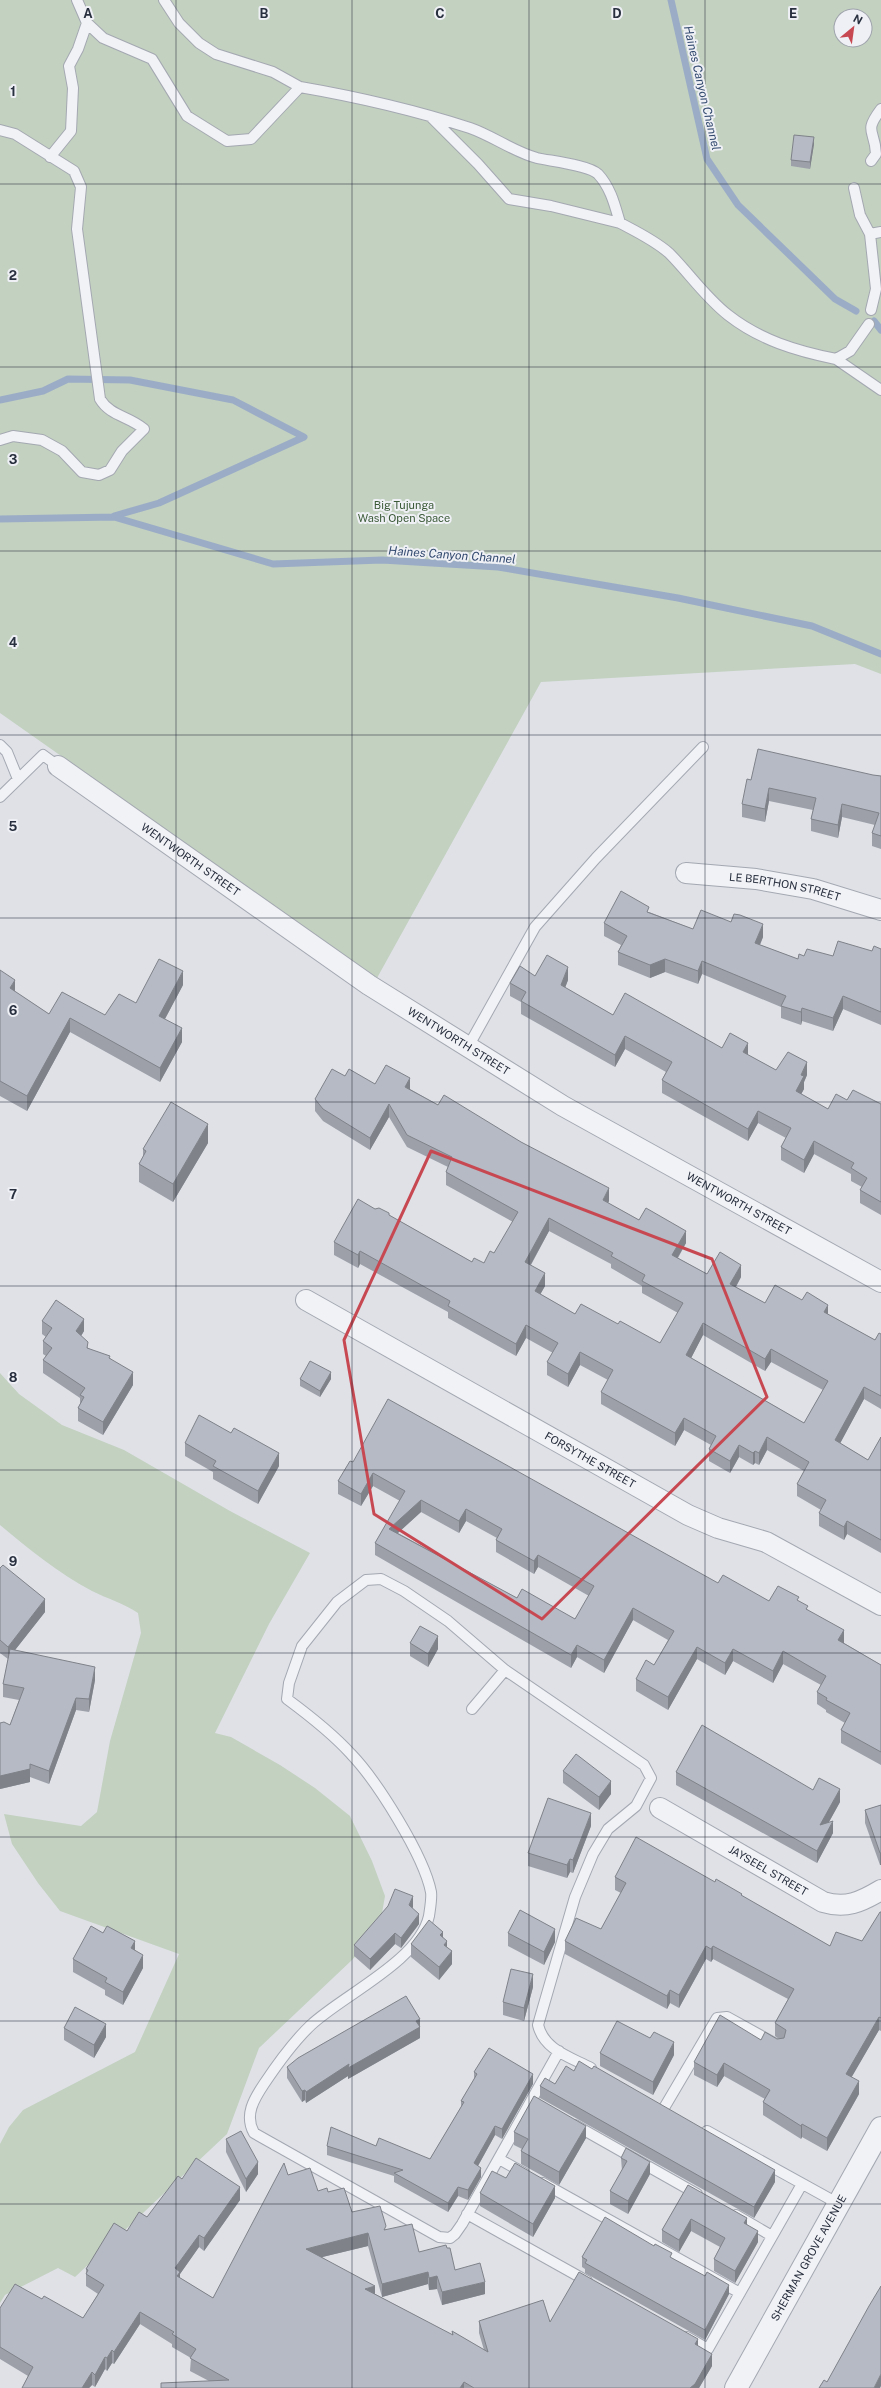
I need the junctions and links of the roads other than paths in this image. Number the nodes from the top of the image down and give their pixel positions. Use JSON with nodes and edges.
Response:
{"nodes":[{"id":1,"x":77,"y":0,"type":"edge"},
{"id":2,"x":164,"y":0,"type":"edge"},
{"id":3,"x":86,"y":23,"type":"junction"},
{"id":4,"x":300,"y":87,"type":"junction"},
{"id":5,"x":881,"y":109,"type":"edge"},
{"id":6,"x":431,"y":117,"type":"junction"},
{"id":7,"x":0,"y":130,"type":"edge"},
{"id":8,"x":50,"y":157,"type":"junction"},
{"id":9,"x":871,"y":160,"type":"dead end"},
{"id":10,"x":854,"y":188,"type":"dead end"},
{"id":11,"x":620,"y":223,"type":"junction"},
{"id":12,"x":881,"y":232,"type":"edge"},
{"id":13,"x":870,"y":234,"type":"junction"},
{"id":14,"x":872,"y":310,"type":"dead end"},
{"id":15,"x":869,"y":324,"type":"dead end"},
{"id":16,"x":836,"y":359,"type":"junction"},
{"id":17,"x":881,"y":390,"type":"edge"},
{"id":18,"x":0,"y":440,"type":"edge"},
{"id":19,"x":0,"y":745,"type":"edge"},
{"id":20,"x":703,"y":747,"type":"dead end"},
{"id":21,"x":58,"y":766,"type":"joint"},
{"id":22,"x":18,"y":779,"type":"junction"},
{"id":23,"x":0,"y":797,"type":"edge"},
{"id":24,"x":686,"y":873,"type":"dead end"},
{"id":25,"x":881,"y":910,"type":"edge"},
{"id":26,"x":468,"y":1047,"type":"junction"},
{"id":27,"x":881,"y":1282,"type":"edge"},
{"id":28,"x":306,"y":1300,"type":"dead end"},
{"id":29,"x":881,"y":1605,"type":"edge"},
{"id":30,"x":505,"y":1670,"type":"junction"},
{"id":31,"x":472,"y":1709,"type":"dead end"},
{"id":32,"x":660,"y":1808,"type":"dead end"},
{"id":33,"x":881,"y":1890,"type":"edge"},
{"id":34,"x":780,"y":2046,"type":"edge"},
{"id":35,"x":559,"y":2051,"type":"junction"},
{"id":36,"x":601,"y":2074,"type":"edge"},
{"id":37,"x":664,"y":2108,"type":"edge"},
{"id":38,"x":566,"y":2120,"type":"edge"},
{"id":39,"x":699,"y":2127,"type":"edge"},
{"id":40,"x":881,"y":2128,"type":"edge"},
{"id":41,"x":499,"y":2159,"type":"junction"},
{"id":42,"x":802,"y":2184,"type":"junction"},
{"id":43,"x":703,"y":2197,"type":"edge"},
{"id":44,"x":838,"y":2204,"type":"junction"},
{"id":45,"x":724,"y":2209,"type":"edge"},
{"id":46,"x":467,"y":2214,"type":"junction"},
{"id":47,"x":772,"y":2236,"type":"junction"},
{"id":48,"x":598,"y":2287,"type":"edge"},
{"id":49,"x":740,"y":2293,"type":"junction"},
{"id":50,"x":680,"y":2334,"type":"edge"},
{"id":51,"x":736,"y":2388,"type":"edge"}],
"edges":[{"from":1,"to":3,"type":"lane"},
{"from":2,"to":4,"type":"lane"},
{"from":3,"to":4,"type":"lane"},
{"from":3,"to":8,"type":"lane"},
{"from":4,"to":6,"type":"lane"},
{"from":5,"to":9,"type":"lane"},
{"from":6,"to":11,"type":"lane"},
{"from":6,"to":11,"type":"lane"},
{"from":7,"to":8,"type":"lane"},
{"from":8,"to":18,"type":"lane"},
{"from":10,"to":13,"type":"lane"},
{"from":11,"to":16,"type":"lane"},
{"from":12,"to":13,"type":"lane"},
{"from":13,"to":14,"type":"lane"},
{"from":15,"to":16,"type":"lane"},
{"from":16,"to":17,"type":"lane"},
{"from":19,"to":22,"type":"lane"},
{"from":20,"to":26,"type":"lane"},
{"from":21,"to":22,"type":"lane"},
{"from":21,"to":26,"type":"street","name":"WENTWORTH STREET"},
{"from":22,"to":23,"type":"lane"},
{"from":24,"to":25,"type":"street","name":"LE BERTHON STREET"},
{"from":26,"to":27,"type":"street","name":"WENTWORTH STREET"},
{"from":28,"to":29,"type":"street","name":"FORSYTHE STREET"},
{"from":30,"to":31,"type":"lane"},
{"from":30,"to":35,"type":"lane"},
{"from":30,"to":46,"type":"lane"},
{"from":32,"to":33,"type":"street","name":"JAYSEEL STREET"},
{"from":34,"to":37,"type":"lane"},
{"from":35,"to":36,"type":"lane"},
{"from":35,"to":41,"type":"lane"},
{"from":38,"to":43,"type":"lane"},
{"from":39,"to":42,"type":"lane"},
{"from":40,"to":44,"type":"street","name":"SHERMAN GROVE AVENUE"},
{"from":41,"to":46,"type":"lane"},
{"from":41,"to":49,"type":"lane"},
{"from":42,"to":44,"type":"lane"},
{"from":42,"to":47,"type":"lane"},
{"from":44,"to":51,"type":"street","name":"SHERMAN GROVE AVENUE"},
{"from":45,"to":47,"type":"lane"},
{"from":46,"to":48,"type":"lane"},
{"from":47,"to":49,"type":"lane"},
{"from":49,"to":50,"type":"lane"}]}
